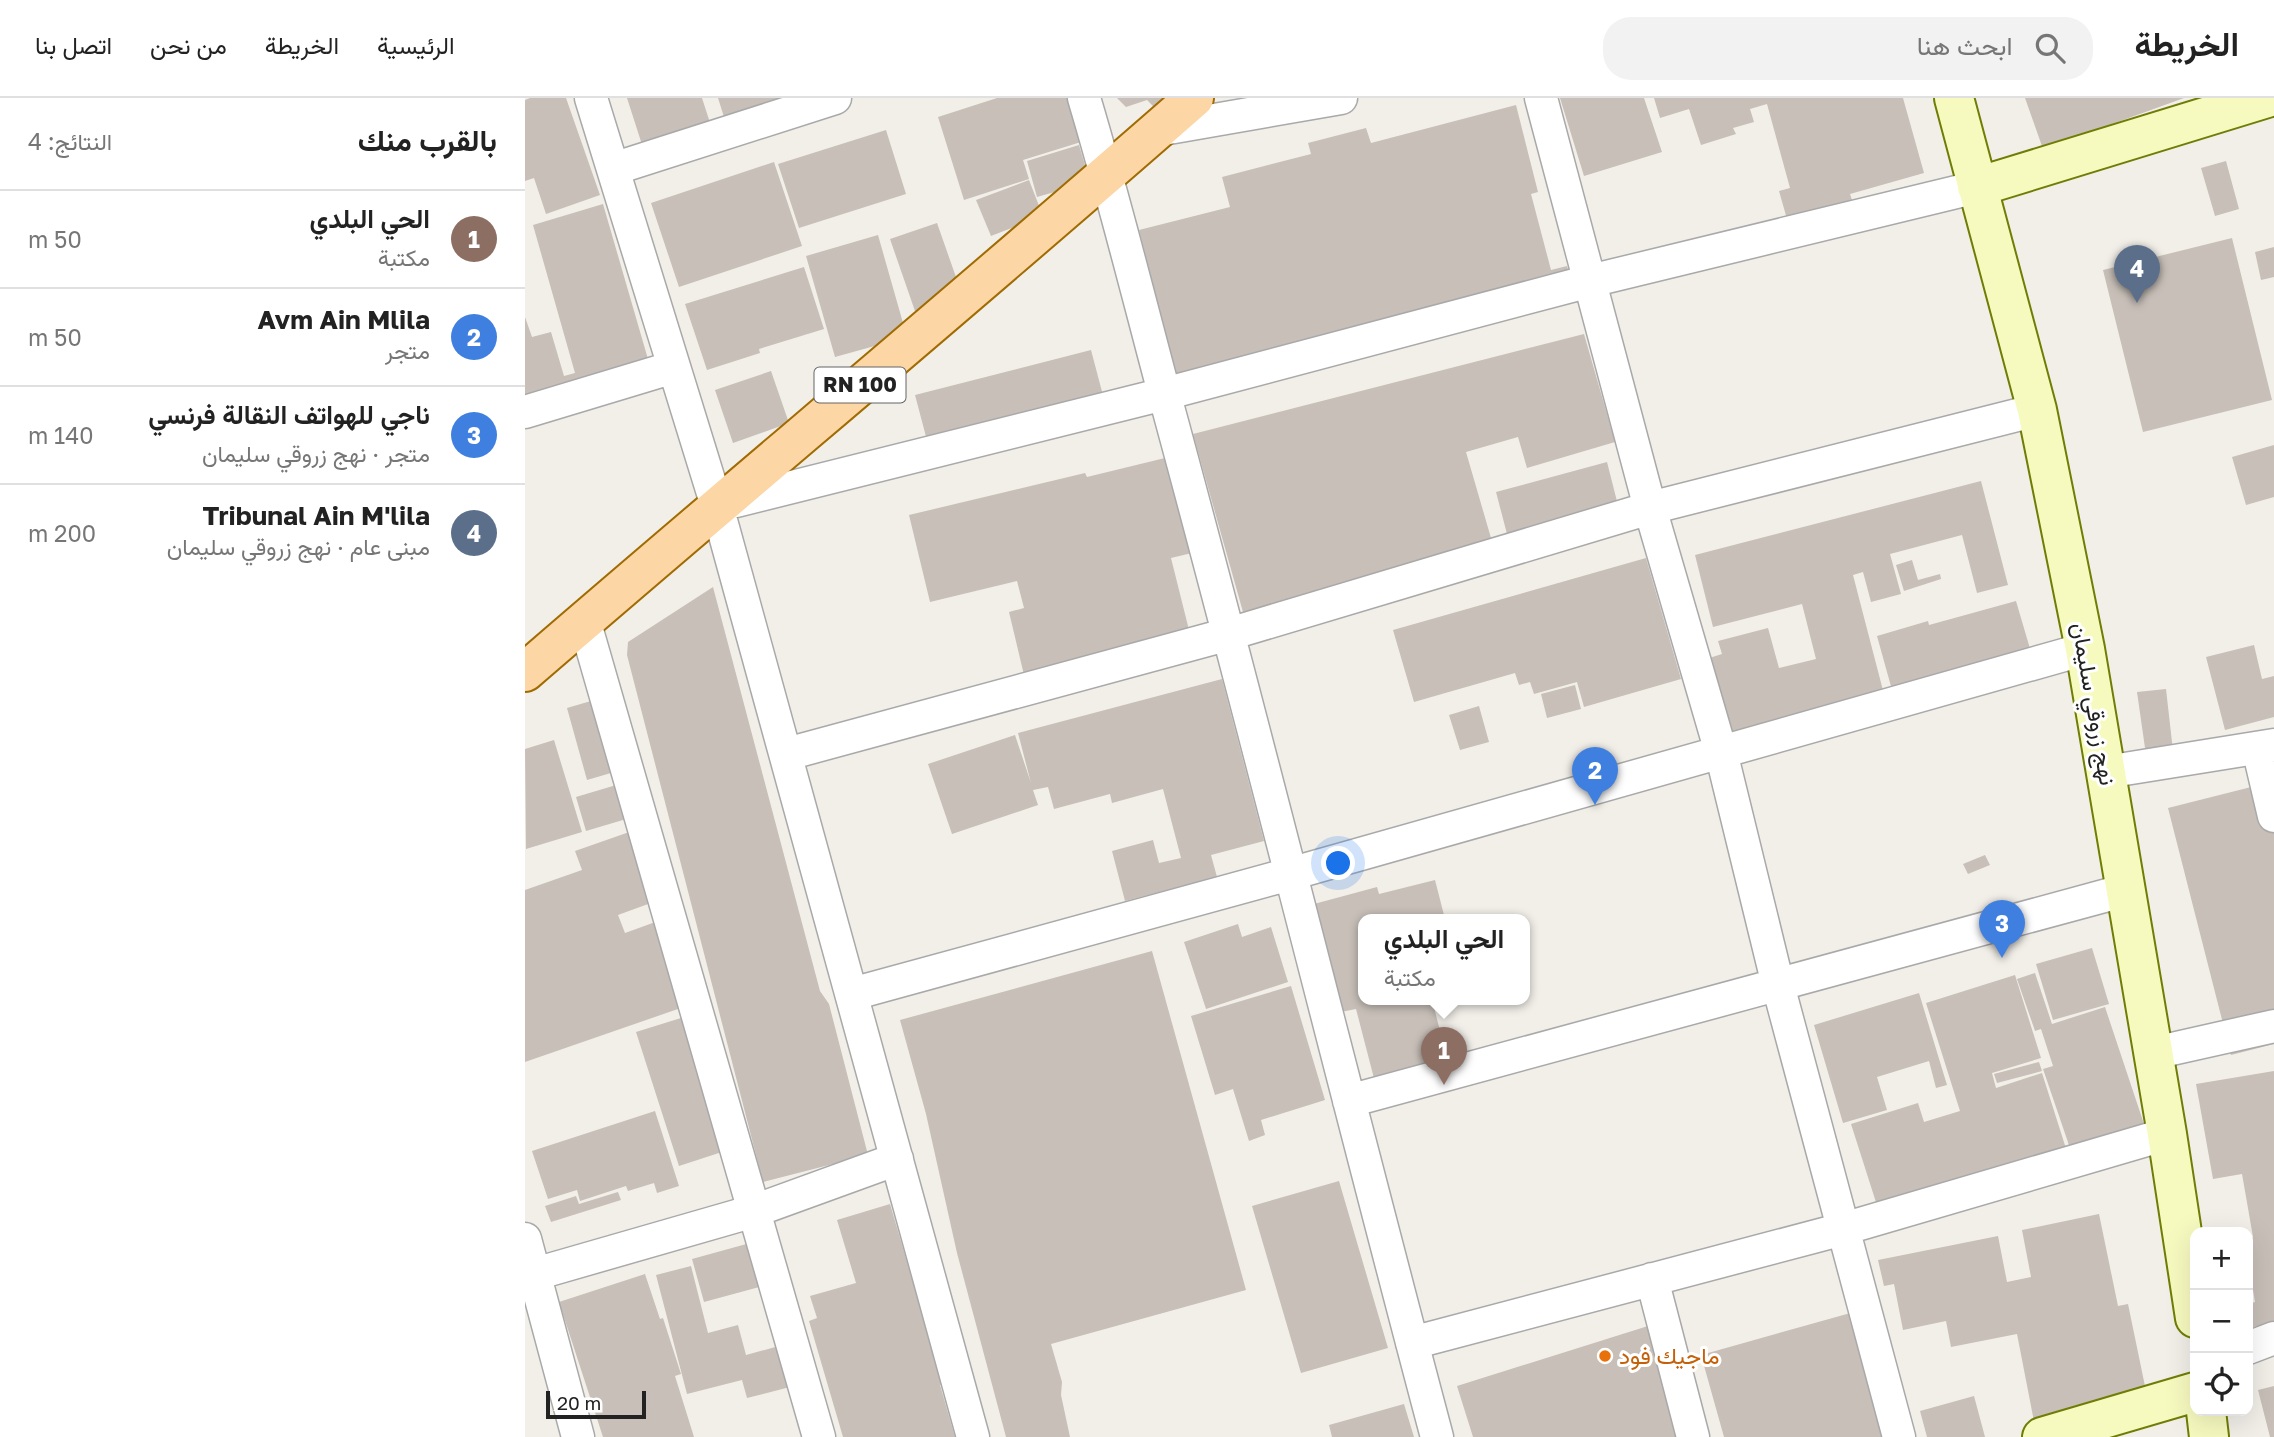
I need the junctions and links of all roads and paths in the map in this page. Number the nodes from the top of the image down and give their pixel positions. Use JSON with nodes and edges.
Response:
{"nodes":[{"id":1,"x":591,"y":98,"type":"edge"},
{"id":2,"x":835,"y":98,"type":"edge"},
{"id":3,"x":1084,"y":98,"type":"edge"},
{"id":4,"x":1194,"y":98,"type":"edge"},
{"id":5,"x":1341,"y":98,"type":"edge"},
{"id":6,"x":1541,"y":98,"type":"edge"},
{"id":7,"x":1954,"y":98,"type":"edge"},
{"id":8,"x":2267,"y":98,"type":"edge"},
{"id":9,"x":1157,"y":130,"type":"junction"},
{"id":10,"x":613,"y":169,"type":"junction"},
{"id":11,"x":1107,"y":175,"type":"junction"},
{"id":12,"x":1977,"y":187,"type":"junction"},
{"id":13,"x":1590,"y":281,"type":"junction"},
{"id":14,"x":674,"y":368,"type":"junction"},
{"id":15,"x":1164,"y":394,"type":"junction"},
{"id":16,"x":2038,"y":410,"type":"junction"},
{"id":17,"x":525,"y":412,"type":"edge"},
{"id":18,"x":717,"y":506,"type":"junction"},
{"id":19,"x":1650,"y":508,"type":"junction"},
{"id":20,"x":584,"y":620,"type":"junction"},
{"id":21,"x":1230,"y":634,"type":"junction"},
{"id":22,"x":2085,"y":649,"type":"junction"},
{"id":23,"x":525,"y":672,"type":"edge"},
{"id":24,"x":2266,"y":746,"type":"edge"},
{"id":25,"x":1721,"y":752,"type":"junction"},
{"id":26,"x":787,"y":754,"type":"junction"},
{"id":27,"x":2106,"y":772,"type":"junction"},
{"id":28,"x":2274,"y":816,"type":"edge"},
{"id":29,"x":1290,"y":874,"type":"junction"},
{"id":30,"x":2126,"y":890,"type":"junction"},
{"id":31,"x":1778,"y":985,"type":"junction"},
{"id":32,"x":852,"y":994,"type":"junction"},
{"id":33,"x":2274,"y":1026,"type":"edge"},
{"id":34,"x":2154,"y":1053,"type":"junction"},
{"id":35,"x":1349,"y":1101,"type":"junction"},
{"id":36,"x":2167,"y":1134,"type":"junction"},
{"id":37,"x":898,"y":1159,"type":"junction"},
{"id":38,"x":754,"y":1211,"type":"junction"},
{"id":39,"x":1843,"y":1229,"type":"junction"},
{"id":40,"x":525,"y":1239,"type":"edge"},
{"id":41,"x":535,"y":1274,"type":"junction"},
{"id":42,"x":1652,"y":1279,"type":"junction"},
{"id":43,"x":2191,"y":1290,"type":"edge"},
{"id":44,"x":2274,"y":1338,"type":"edge"},
{"id":45,"x":1412,"y":1342,"type":"junction"},
{"id":46,"x":2253,"y":1346,"type":"edge"},
{"id":47,"x":2190,"y":1393,"type":"edge"},
{"id":48,"x":2207,"y":1416,"type":"edge"},
{"id":49,"x":578,"y":1437,"type":"edge"},
{"id":50,"x":818,"y":1437,"type":"edge"},
{"id":51,"x":973,"y":1437,"type":"edge"},
{"id":52,"x":1437,"y":1437,"type":"edge"},
{"id":53,"x":1693,"y":1437,"type":"edge"},
{"id":54,"x":1899,"y":1437,"type":"edge"},
{"id":55,"x":2042,"y":1437,"type":"edge"},
{"id":56,"x":2209,"y":1437,"type":"edge"}],
"edges":[{"from":1,"to":10,"type":"street"},
{"from":2,"to":10,"type":"street"},
{"from":3,"to":11,"type":"street"},
{"from":4,"to":9,"type":"main road","number":"RN 100"},
{"from":5,"to":9,"type":"street"},
{"from":6,"to":13,"type":"street"},
{"from":7,"to":12,"type":"main road","name":"نهج زروقي سليمان"},
{"from":8,"to":12,"type":"main road"},
{"from":9,"to":11,"type":"main road","number":"RN 100"},
{"from":10,"to":14,"type":"street"},
{"from":11,"to":15,"type":"street"},
{"from":11,"to":18,"type":"main road","number":"RN 100"},
{"from":12,"to":13,"type":"street"},
{"from":12,"to":16,"type":"main road","name":"نهج زروقي سليمان"},
{"from":13,"to":15,"type":"street"},
{"from":13,"to":19,"type":"street"},
{"from":14,"to":17,"type":"street"},
{"from":14,"to":18,"type":"street"},
{"from":15,"to":18,"type":"street"},
{"from":15,"to":21,"type":"street"},
{"from":16,"to":19,"type":"street"},
{"from":16,"to":22,"type":"main road","name":"نهج زروقي سليمان"},
{"from":18,"to":20,"type":"main road","number":"RN 100"},
{"from":18,"to":26,"type":"street"},
{"from":19,"to":21,"type":"street"},
{"from":19,"to":25,"type":"street"},
{"from":20,"to":23,"type":"main road","number":"RN 100"},
{"from":20,"to":38,"type":"street"},
{"from":21,"to":26,"type":"street"},
{"from":21,"to":29,"type":"street"},
{"from":22,"to":25,"type":"street"},
{"from":22,"to":27,"type":"main road","name":"نهج زروقي سليمان"},
{"from":24,"to":27,"type":"street"},
{"from":24,"to":28,"type":"street"},
{"from":25,"to":29,"type":"street"},
{"from":25,"to":31,"type":"street"},
{"from":26,"to":32,"type":"street"},
{"from":27,"to":30,"type":"main road","name":"نهج زروقي سليمان"},
{"from":29,"to":32,"type":"street"},
{"from":29,"to":35,"type":"street"},
{"from":30,"to":31,"type":"street"},
{"from":30,"to":34,"type":"main road","name":"نهج زروقي سليمان"},
{"from":31,"to":35,"type":"street"},
{"from":31,"to":39,"type":"street"},
{"from":32,"to":37,"type":"street"},
{"from":33,"to":34,"type":"street"},
{"from":34,"to":36,"type":"main road","name":"نهج زروقي سليمان"},
{"from":35,"to":45,"type":"street"},
{"from":36,"to":39,"type":"street"},
{"from":36,"to":43,"type":"main road","name":"نهج زروقي سليمان"},
{"from":37,"to":38,"type":"street"},
{"from":37,"to":51,"type":"street"},
{"from":38,"to":41,"type":"street"},
{"from":38,"to":50,"type":"street"},
{"from":39,"to":42,"type":"street"},
{"from":39,"to":54,"type":"street"},
{"from":40,"to":41,"type":"street"},
{"from":41,"to":49,"type":"street"},
{"from":42,"to":45,"type":"street"},
{"from":42,"to":53,"type":"street"},
{"from":44,"to":46,"type":"street"},
{"from":45,"to":52,"type":"street"},
{"from":47,"to":55,"type":"main road"},
{"from":48,"to":56,"type":"main road"}]}
